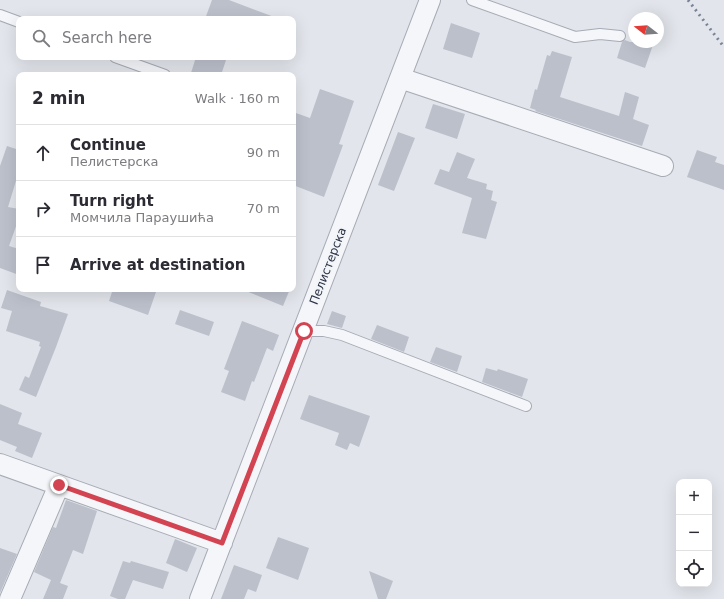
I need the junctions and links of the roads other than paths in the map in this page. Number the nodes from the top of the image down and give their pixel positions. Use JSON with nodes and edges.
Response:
{"nodes":[{"id":1,"x":430,"y":0,"type":"edge"},
{"id":2,"x":472,"y":0,"type":"edge"},
{"id":3,"x":0,"y":15,"type":"edge"},
{"id":4,"x":16,"y":21,"type":"edge"},
{"id":5,"x":620,"y":36,"type":"dead end"},
{"id":6,"x":123,"y":60,"type":"edge"},
{"id":7,"x":157,"y":72,"type":"edge"},
{"id":8,"x":400,"y":78,"type":"junction"},
{"id":9,"x":663,"y":166,"type":"dead end"},
{"id":10,"x":304,"y":331,"type":"junction"},
{"id":11,"x":526,"y":406,"type":"dead end"},
{"id":12,"x":0,"y":464,"type":"edge"},
{"id":13,"x":59,"y":485,"type":"junction"},
{"id":14,"x":222,"y":543,"type":"junction"},
{"id":15,"x":10,"y":599,"type":"edge"},
{"id":16,"x":200,"y":599,"type":"edge"}],
"edges":[{"from":1,"to":8,"type":"street","name":"Пелистерска"},
{"from":2,"to":5,"type":"lane"},
{"from":3,"to":4,"type":"lane"},
{"from":6,"to":7,"type":"lane"},
{"from":8,"to":9,"type":"street"},
{"from":8,"to":10,"type":"street","name":"Пелистерска"},
{"from":10,"to":11,"type":"lane"},
{"from":10,"to":14,"type":"street","name":"Пелистерска"},
{"from":12,"to":13,"type":"street"},
{"from":13,"to":14,"type":"street"},
{"from":13,"to":15,"type":"street"},
{"from":14,"to":16,"type":"street","name":"Пелистерска"}]}
